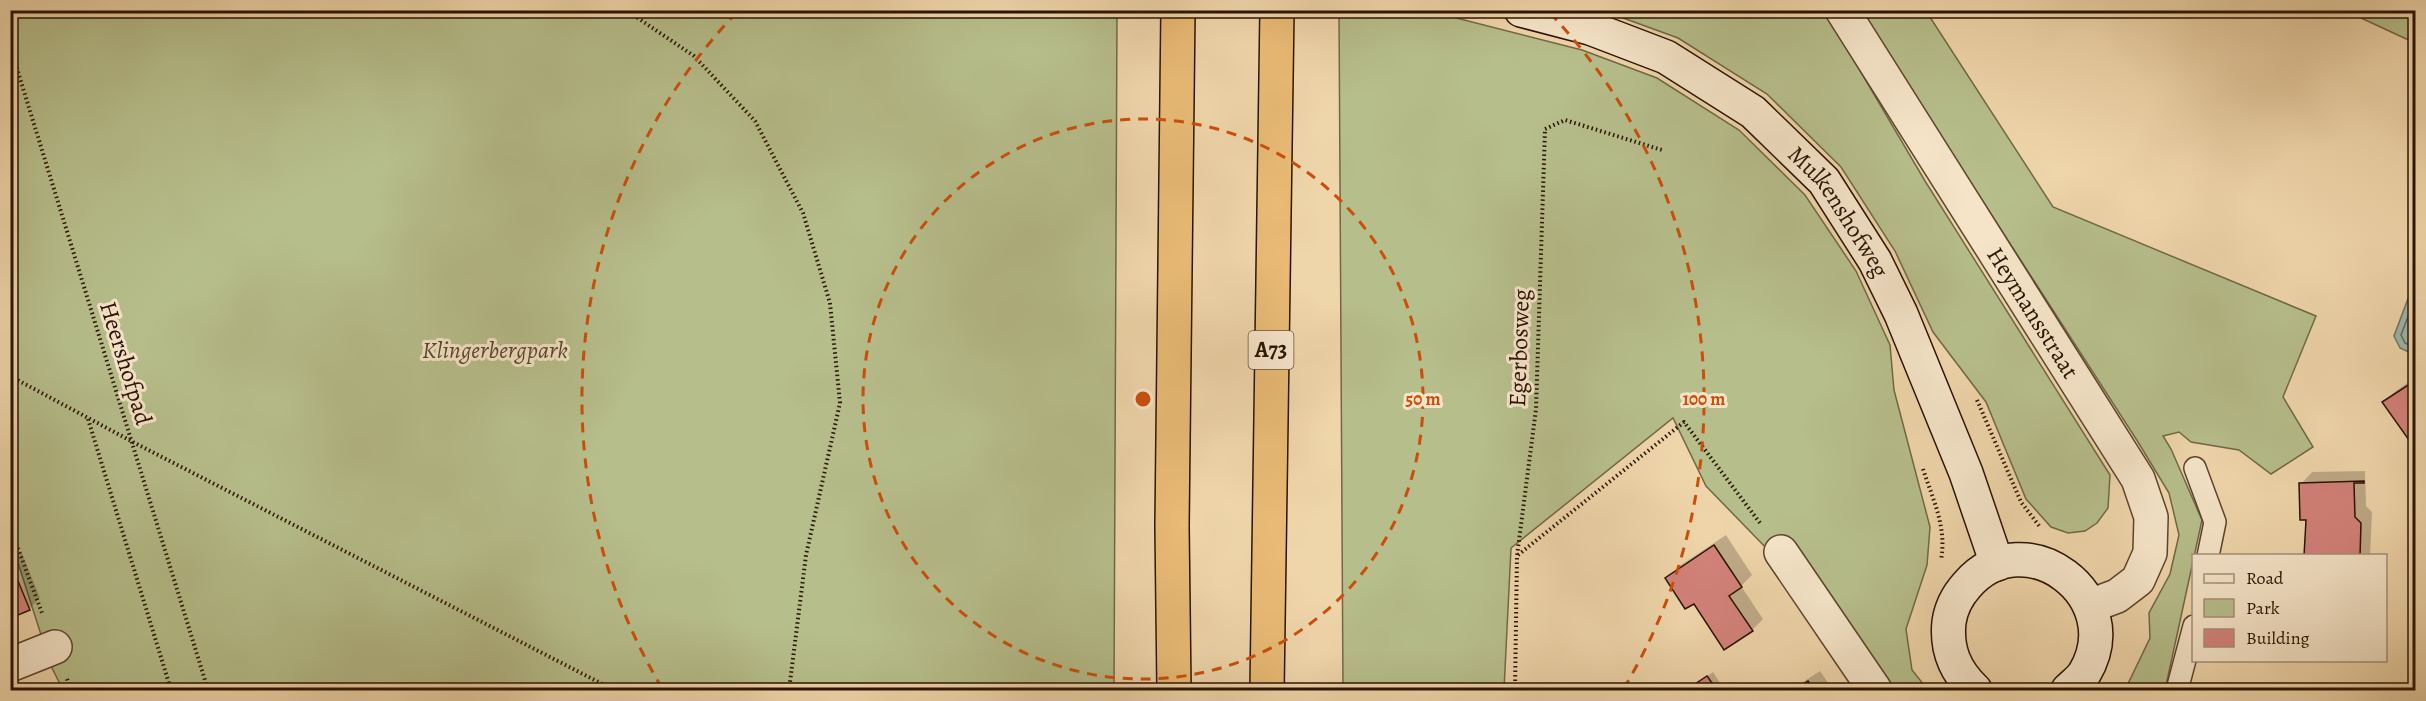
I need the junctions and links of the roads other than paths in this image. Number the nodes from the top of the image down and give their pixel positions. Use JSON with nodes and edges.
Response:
{"nodes":[{"id":1,"x":1178,"y":10,"type":"edge"},
{"id":2,"x":1277,"y":10,"type":"edge"},
{"id":3,"x":1521,"y":10,"type":"edge"},
{"id":4,"x":1842,"y":10,"type":"edge"},
{"id":5,"x":2195,"y":468,"type":"dead end"},
{"id":6,"x":1781,"y":552,"type":"road end"},
{"id":7,"x":2208,"y":554,"type":"edge"},
{"id":8,"x":1997,"y":564,"type":"junction"},
{"id":9,"x":2090,"y":606,"type":"junction"},
{"id":10,"x":2192,"y":630,"type":"edge"},
{"id":11,"x":55,"y":647,"type":"road end"},
{"id":12,"x":10,"y":665,"type":"edge"},
{"id":13,"x":1174,"y":690,"type":"edge"},
{"id":14,"x":1267,"y":690,"type":"edge"},
{"id":15,"x":1875,"y":690,"type":"edge"},
{"id":16,"x":1976,"y":690,"type":"edge"},
{"id":17,"x":2068,"y":690,"type":"edge"},
{"id":18,"x":2177,"y":690,"type":"edge"}],
"edges":[{"from":1,"to":13,"type":"highway"},
{"from":2,"to":14,"type":"highway","number":"A73"},
{"from":3,"to":8,"type":"street","name":"Mulkenshofweg"},
{"from":4,"to":9,"type":"street","name":"Heymansstraat"},
{"from":5,"to":7,"type":"lane"},
{"from":6,"to":15,"type":"street"},
{"from":8,"to":9,"type":"street"},
{"from":8,"to":16,"type":"street"},
{"from":9,"to":17,"type":"street"},
{"from":10,"to":18,"type":"lane"},
{"from":11,"to":12,"type":"street"}]}
